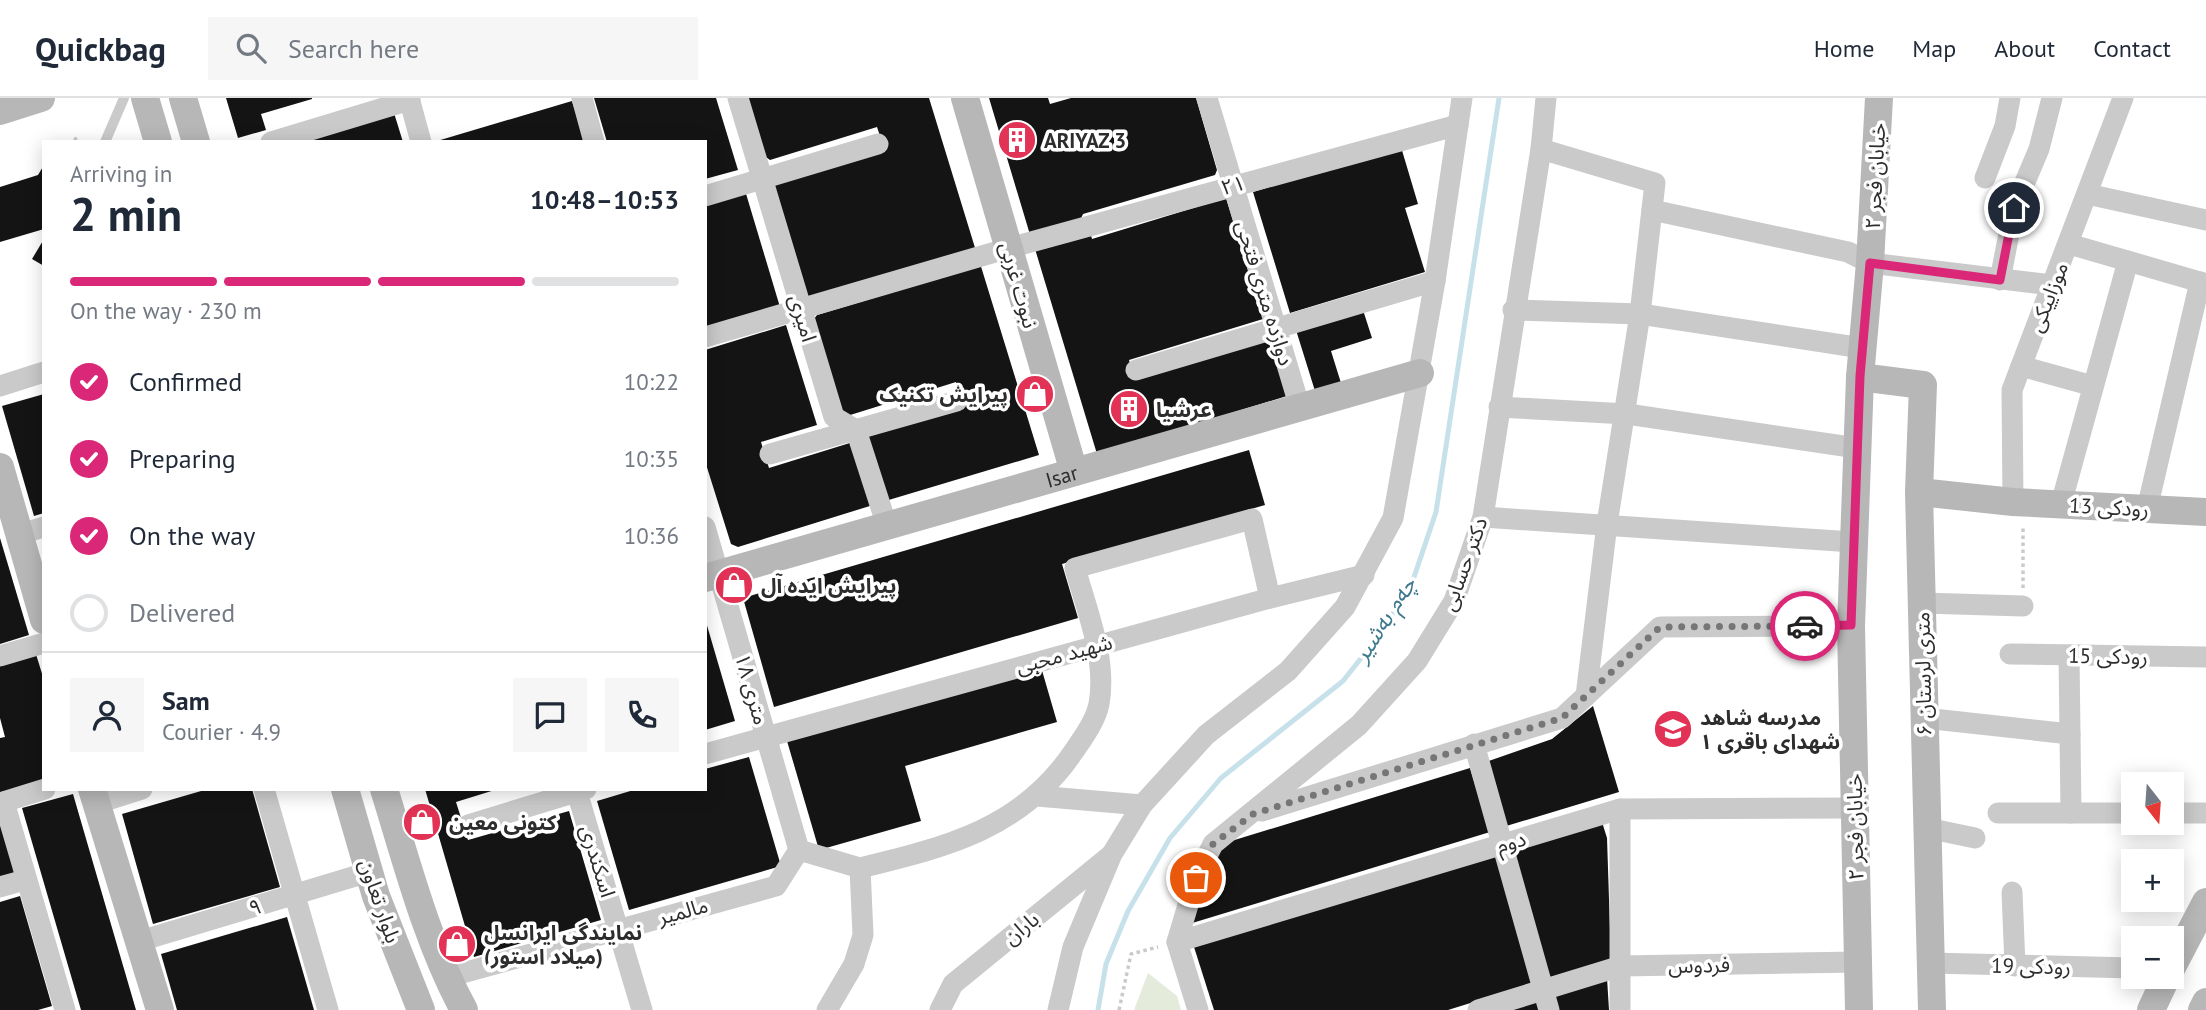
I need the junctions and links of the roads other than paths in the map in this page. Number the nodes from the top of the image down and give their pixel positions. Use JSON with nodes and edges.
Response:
{"nodes":[{"id":1,"x":41,"y":98,"type":"edge"},
{"id":2,"x":124,"y":98,"type":"edge"},
{"id":3,"x":145,"y":98,"type":"edge"},
{"id":4,"x":183,"y":98,"type":"edge"},
{"id":5,"x":582,"y":98,"type":"edge"},
{"id":6,"x":737,"y":98,"type":"edge"},
{"id":7,"x":965,"y":98,"type":"edge"},
{"id":8,"x":1207,"y":98,"type":"edge"},
{"id":9,"x":1462,"y":98,"type":"edge"},
{"id":10,"x":1546,"y":98,"type":"edge"},
{"id":11,"x":1879,"y":98,"type":"edge"},
{"id":12,"x":2010,"y":98,"type":"edge"},
{"id":13,"x":2052,"y":98,"type":"edge"},
{"id":14,"x":2123,"y":98,"type":"edge"},
{"id":15,"x":409,"y":99,"type":"edge"},
{"id":16,"x":0,"y":111,"type":"edge"},
{"id":17,"x":1458,"y":125,"type":"junction"},
{"id":18,"x":106,"y":140,"type":"edge"},
{"id":19,"x":157,"y":140,"type":"edge"},
{"id":20,"x":195,"y":140,"type":"edge"},
{"id":21,"x":278,"y":140,"type":"edge"},
{"id":22,"x":420,"y":140,"type":"edge"},
{"id":23,"x":593,"y":140,"type":"edge"},
{"id":24,"x":878,"y":144,"type":"dead end"},
{"id":25,"x":1541,"y":149,"type":"junction"},
{"id":26,"x":1985,"y":178,"type":"dead end"},
{"id":27,"x":761,"y":180,"type":"junction"},
{"id":28,"x":1232,"y":185,"type":"junction"},
{"id":29,"x":2087,"y":194,"type":"junction"},
{"id":30,"x":707,"y":195,"type":"edge"},
{"id":31,"x":1652,"y":210,"type":"junction"},
{"id":32,"x":2206,"y":219,"type":"edge"},
{"id":33,"x":2069,"y":244,"type":"junction"},
{"id":34,"x":1009,"y":248,"type":"junction"},
{"id":35,"x":2128,"y":261,"type":"junction"},
{"id":36,"x":1870,"y":263,"type":"junction"},
{"id":37,"x":2000,"y":280,"type":"junction"},
{"id":38,"x":1435,"y":281,"type":"junction"},
{"id":39,"x":2203,"y":283,"type":"edge"},
{"id":40,"x":2052,"y":285,"type":"junction"},
{"id":41,"x":800,"y":310,"type":"junction"},
{"id":42,"x":1513,"y":310,"type":"junction"},
{"id":43,"x":1640,"y":314,"type":"junction"},
{"id":44,"x":1276,"y":330,"type":"junction"},
{"id":45,"x":707,"y":336,"type":"edge"},
{"id":46,"x":1862,"y":348,"type":"junction"},
{"id":47,"x":2021,"y":366,"type":"junction"},
{"id":48,"x":1136,"y":370,"type":"dead end"},
{"id":49,"x":42,"y":373,"type":"edge"},
{"id":50,"x":1420,"y":373,"type":"junction"},
{"id":51,"x":1860,"y":376,"type":"junction"},
{"id":52,"x":0,"y":386,"type":"edge"},
{"id":53,"x":2093,"y":386,"type":"junction"},
{"id":54,"x":957,"y":401,"type":"dead end"},
{"id":55,"x":1499,"y":407,"type":"junction"},
{"id":56,"x":1300,"y":408,"type":"junction"},
{"id":57,"x":1627,"y":414,"type":"junction"},
{"id":58,"x":856,"y":430,"type":"junction"},
{"id":59,"x":1857,"y":448,"type":"junction"},
{"id":60,"x":769,"y":454,"type":"dead end"},
{"id":61,"x":0,"y":467,"type":"edge"},
{"id":62,"x":1074,"y":472,"type":"junction"},
{"id":63,"x":1919,"y":492,"type":"junction"},
{"id":64,"x":2018,"y":502,"type":"junction"},
{"id":65,"x":2061,"y":504,"type":"junction"},
{"id":66,"x":2147,"y":509,"type":"junction"},
{"id":67,"x":2206,"y":512,"type":"edge"},
{"id":68,"x":1483,"y":517,"type":"junction"},
{"id":69,"x":19,"y":520,"type":"edge"},
{"id":70,"x":1607,"y":524,"type":"junction"},
{"id":71,"x":887,"y":526,"type":"junction"},
{"id":72,"x":707,"y":541,"type":"edge"},
{"id":73,"x":1853,"y":542,"type":"junction"},
{"id":74,"x":1364,"y":575,"type":"junction"},
{"id":75,"x":712,"y":576,"type":"edge"},
{"id":76,"x":1270,"y":597,"type":"junction"},
{"id":77,"x":1922,"y":603,"type":"junction"},
{"id":78,"x":2023,"y":606,"type":"road end"},
{"id":79,"x":42,"y":612,"type":"edge"},
{"id":80,"x":1851,"y":625,"type":"junction"},
{"id":81,"x":42,"y":644,"type":"edge"},
{"id":82,"x":1097,"y":645,"type":"junction"},
{"id":83,"x":2010,"y":654,"type":"dead end"},
{"id":84,"x":2069,"y":655,"type":"junction"},
{"id":85,"x":0,"y":656,"type":"edge"},
{"id":86,"x":2206,"y":657,"type":"edge"},
{"id":87,"x":1586,"y":696,"type":"junction"},
{"id":88,"x":1924,"y":718,"type":"junction"},
{"id":89,"x":2070,"y":734,"type":"junction"},
{"id":90,"x":765,"y":736,"type":"junction"},
{"id":91,"x":1474,"y":744,"type":"junction"},
{"id":92,"x":707,"y":753,"type":"edge"},
{"id":93,"x":42,"y":790,"type":"edge"},
{"id":94,"x":129,"y":791,"type":"edge"},
{"id":95,"x":265,"y":791,"type":"edge"},
{"id":96,"x":346,"y":791,"type":"edge"},
{"id":97,"x":385,"y":791,"type":"edge"},
{"id":98,"x":579,"y":791,"type":"edge"},
{"id":99,"x":582,"y":791,"type":"edge"},
{"id":100,"x":95,"y":796,"type":"edge"},
{"id":101,"x":1037,"y":796,"type":"junction"},
{"id":102,"x":2,"y":803,"type":"edge"},
{"id":103,"x":1142,"y":805,"type":"junction"},
{"id":104,"x":1854,"y":808,"type":"junction"},
{"id":105,"x":1620,"y":809,"type":"junction"},
{"id":106,"x":1998,"y":813,"type":"dead end"},
{"id":107,"x":2071,"y":813,"type":"junction"},
{"id":108,"x":2121,"y":813,"type":"edge"},
{"id":109,"x":2184,"y":813,"type":"edge"},
{"id":110,"x":2206,"y":813,"type":"edge"},
{"id":111,"x":1253,"y":814,"type":"junction"},
{"id":112,"x":468,"y":825,"type":"dead end"},
{"id":113,"x":1927,"y":828,"type":"junction"},
{"id":114,"x":1975,"y":838,"type":"dead end"},
{"id":115,"x":1504,"y":844,"type":"junction"},
{"id":116,"x":799,"y":850,"type":"junction"},
{"id":117,"x":1112,"y":854,"type":"junction"},
{"id":118,"x":860,"y":868,"type":"junction"},
{"id":119,"x":369,"y":872,"type":"junction"},
{"id":120,"x":25,"y":880,"type":"junction"},
{"id":121,"x":0,"y":887,"type":"edge"},
{"id":122,"x":2012,"y":892,"type":"dead end"},
{"id":123,"x":295,"y":895,"type":"junction"},
{"id":124,"x":2206,"y":902,"type":"edge"},
{"id":125,"x":618,"y":928,"type":"junction"},
{"id":126,"x":140,"y":941,"type":"junction"},
{"id":127,"x":1177,"y":942,"type":"junction"},
{"id":128,"x":2184,"y":944,"type":"edge"},
{"id":129,"x":1858,"y":962,"type":"junction"},
{"id":130,"x":1930,"y":963,"type":"junction"},
{"id":131,"x":1621,"y":966,"type":"junction"},
{"id":132,"x":2015,"y":966,"type":"junction"},
{"id":133,"x":2121,"y":968,"type":"edge"},
{"id":134,"x":448,"y":977,"type":"junction"},
{"id":135,"x":2161,"y":989,"type":"edge"},
{"id":136,"x":1546,"y":1000,"type":"edge"},
{"id":137,"x":2206,"y":1002,"type":"edge"},
{"id":138,"x":65,"y":1010,"type":"edge"},
{"id":139,"x":160,"y":1010,"type":"edge"},
{"id":140,"x":328,"y":1010,"type":"edge"},
{"id":141,"x":421,"y":1010,"type":"edge"},
{"id":142,"x":464,"y":1010,"type":"edge"},
{"id":143,"x":642,"y":1010,"type":"edge"},
{"id":144,"x":827,"y":1010,"type":"edge"},
{"id":145,"x":940,"y":1010,"type":"edge"},
{"id":146,"x":1058,"y":1010,"type":"edge"},
{"id":147,"x":1198,"y":1010,"type":"edge"},
{"id":148,"x":1478,"y":1010,"type":"edge"},
{"id":149,"x":1620,"y":1010,"type":"edge"},
{"id":150,"x":1860,"y":1010,"type":"edge"},
{"id":151,"x":1932,"y":1010,"type":"edge"},
{"id":152,"x":2151,"y":1010,"type":"edge"},
{"id":153,"x":2202,"y":1010,"type":"edge"}],
"edges":[{"from":1,"to":16,"type":"street"},
{"from":2,"to":18,"type":"lane"},
{"from":3,"to":19,"type":"street"},
{"from":4,"to":20,"type":"street"},
{"from":5,"to":23,"type":"street"},
{"from":6,"to":27,"type":"street","name":"امیری"},
{"from":7,"to":34,"type":"street","name":"نبوت غربی"},
{"from":8,"to":28,"type":"street","name":"دوازده متری فتحی"},
{"from":9,"to":17,"type":"street"},
{"from":10,"to":25,"type":"street","name":"دکتر حسابی"},
{"from":11,"to":36,"type":"street","name":"خیابان فجر ۲"},
{"from":12,"to":26,"type":"street"},
{"from":13,"to":37,"type":"street"},
{"from":14,"to":29,"type":"street","name":"موزاییکی"},
{"from":15,"to":21,"type":"street"},
{"from":15,"to":22,"type":"street"},
{"from":17,"to":28,"type":"street","name":"۲۱"},
{"from":17,"to":38,"type":"street"},
{"from":24,"to":27,"type":"street"},
{"from":25,"to":31,"type":"street"},
{"from":25,"to":42,"type":"street","name":"دکتر حسابی"},
{"from":27,"to":30,"type":"street"},
{"from":27,"to":41,"type":"street","name":"امیری"},
{"from":28,"to":34,"type":"street","name":"۲۱"},
{"from":28,"to":44,"type":"street","name":"دوازده متری فتحی"},
{"from":29,"to":32,"type":"street"},
{"from":29,"to":33,"type":"street","name":"موزاییکی"},
{"from":31,"to":36,"type":"street"},
{"from":31,"to":43,"type":"street"},
{"from":33,"to":35,"type":"street"},
{"from":33,"to":40,"type":"street","name":"موزاییکی"},
{"from":34,"to":41,"type":"street","name":"۲۱"},
{"from":34,"to":62,"type":"street","name":"نبوت غربی"},
{"from":35,"to":39,"type":"street"},
{"from":35,"to":53,"type":"street"},
{"from":36,"to":37,"type":"street"},
{"from":36,"to":46,"type":"street","name":"خیابان فجر ۲"},
{"from":37,"to":40,"type":"street"},
{"from":38,"to":44,"type":"street"},
{"from":38,"to":50,"type":"street"},
{"from":39,"to":66,"type":"street"},
{"from":40,"to":47,"type":"street","name":"موزاییکی"},
{"from":41,"to":45,"type":"street","name":"۲۱"},
{"from":41,"to":58,"type":"street","name":"امیری"},
{"from":42,"to":43,"type":"street"},
{"from":42,"to":55,"type":"street","name":"دکتر حسابی"},
{"from":43,"to":46,"type":"street"},
{"from":43,"to":57,"type":"street"},
{"from":44,"to":48,"type":"street"},
{"from":44,"to":56,"type":"street","name":"دوازده متری فتحی"},
{"from":46,"to":51,"type":"street","name":"خیابان فجر ۲"},
{"from":47,"to":53,"type":"street"},
{"from":47,"to":64,"type":"street","name":"موزاییکی"},
{"from":49,"to":52,"type":"street"},
{"from":50,"to":56,"type":"street","name":"Isar"},
{"from":50,"to":74,"type":"street"},
{"from":51,"to":59,"type":"street","name":"خیابان فجر ۲"},
{"from":51,"to":63,"type":"street","name":"۶ متری لرستان"},
{"from":53,"to":65,"type":"street"},
{"from":54,"to":58,"type":"street"},
{"from":55,"to":57,"type":"street"},
{"from":55,"to":68,"type":"street","name":"دکتر حسابی"},
{"from":56,"to":62,"type":"street","name":"Isar"},
{"from":57,"to":59,"type":"street"},
{"from":57,"to":70,"type":"street"},
{"from":58,"to":60,"type":"street"},
{"from":58,"to":71,"type":"street"},
{"from":59,"to":73,"type":"street","name":"خیابان فجر ۲"},
{"from":61,"to":69,"type":"street"},
{"from":62,"to":71,"type":"street","name":"Isar"},
{"from":63,"to":64,"type":"street","name":"رودکی 13"},
{"from":63,"to":77,"type":"street","name":"۶ متری لرستان"},
{"from":64,"to":65,"type":"street","name":"رودکی 13"},
{"from":65,"to":66,"type":"street","name":"رودکی 13"},
{"from":66,"to":67,"type":"street","name":"رودکی 13"},
{"from":68,"to":70,"type":"street"},
{"from":68,"to":111,"type":"street","name":"دکتر حسابی"},
{"from":69,"to":79,"type":"street"},
{"from":70,"to":73,"type":"street"},
{"from":70,"to":87,"type":"street"},
{"from":71,"to":75,"type":"street","name":"Isar"},
{"from":72,"to":75,"type":"street","name":"۱۸ متری"},
{"from":73,"to":80,"type":"street","name":"خیابان فجر ۲"},
{"from":74,"to":76,"type":"street","name":"شهید محبی"},
{"from":74,"to":103,"type":"street"},
{"from":75,"to":90,"type":"street","name":"۱۸ متری"},
{"from":76,"to":82,"type":"street","name":"شهید محبی"},
{"from":76,"to":82,"type":"street"},
{"from":77,"to":78,"type":"street"},
{"from":77,"to":88,"type":"street","name":"۶ متری لرستان"},
{"from":80,"to":87,"type":"street"},
{"from":80,"to":104,"type":"street","name":"خیابان فجر ۲"},
{"from":81,"to":85,"type":"street"},
{"from":82,"to":90,"type":"street","name":"شهید محبی"},
{"from":82,"to":101,"type":"street"},
{"from":83,"to":84,"type":"street","name":"رودکی 15"},
{"from":84,"to":86,"type":"street","name":"رودکی 15"},
{"from":84,"to":89,"type":"street"},
{"from":87,"to":91,"type":"street"},
{"from":88,"to":89,"type":"street"},
{"from":88,"to":113,"type":"street","name":"۶ متری لرستان"},
{"from":89,"to":107,"type":"street"},
{"from":90,"to":92,"type":"street","name":"شهید محبی"},
{"from":90,"to":116,"type":"street","name":"۱۸ متری"},
{"from":91,"to":111,"type":"street"},
{"from":91,"to":115,"type":"street"},
{"from":93,"to":102,"type":"street"},
{"from":94,"to":100,"type":"street"},
{"from":95,"to":123,"type":"street"},
{"from":96,"to":119,"type":"street","name":"بلوار تعاون"},
{"from":97,"to":134,"type":"street","name":"بلوار تعاون"},
{"from":98,"to":112,"type":"street"},
{"from":99,"to":125,"type":"street","name":"اسکندری"},
{"from":100,"to":126,"type":"street"},
{"from":101,"to":103,"type":"street"},
{"from":101,"to":118,"type":"street"},
{"from":102,"to":120,"type":"street"},
{"from":103,"to":117,"type":"street"},
{"from":104,"to":105,"type":"street","name":"دوم"},
{"from":104,"to":129,"type":"street","name":"خیابان فجر ۲"},
{"from":105,"to":115,"type":"street","name":"دوم"},
{"from":105,"to":131,"type":"street"},
{"from":106,"to":107,"type":"street"},
{"from":107,"to":108,"type":"street"},
{"from":109,"to":110,"type":"street"},
{"from":111,"to":127,"type":"street","name":"دکتر حسابی"},
{"from":113,"to":114,"type":"street"},
{"from":113,"to":130,"type":"street","name":"۶ متری لرستان"},
{"from":115,"to":127,"type":"street","name":"دوم"},
{"from":115,"to":136,"type":"street"},
{"from":116,"to":118,"type":"street"},
{"from":116,"to":125,"type":"street","name":"مالمیر"},
{"from":117,"to":145,"type":"street","name":"باران"},
{"from":117,"to":146,"type":"street"},
{"from":118,"to":144,"type":"street"},
{"from":119,"to":123,"type":"street","name":"۹"},
{"from":119,"to":141,"type":"street","name":"بلوار تعاون"},
{"from":120,"to":121,"type":"street"},
{"from":120,"to":138,"type":"street"},
{"from":122,"to":132,"type":"street"},
{"from":123,"to":126,"type":"street","name":"۹"},
{"from":123,"to":140,"type":"street"},
{"from":124,"to":128,"type":"street"},
{"from":125,"to":134,"type":"street","name":"مالمیر"},
{"from":125,"to":143,"type":"street","name":"اسکندری"},
{"from":126,"to":139,"type":"street"},
{"from":127,"to":147,"type":"street"},
{"from":129,"to":131,"type":"street","name":"فردوس"},
{"from":129,"to":150,"type":"street","name":"خیابان فجر ۲"},
{"from":130,"to":132,"type":"street","name":"رودکی 19"},
{"from":130,"to":151,"type":"street","name":"۶ متری لرستان"},
{"from":131,"to":136,"type":"street","name":"فردوس"},
{"from":131,"to":149,"type":"street"},
{"from":132,"to":133,"type":"street","name":"رودکی 19"},
{"from":134,"to":142,"type":"street","name":"بلوار تعاون"},
{"from":135,"to":152,"type":"street"},
{"from":136,"to":148,"type":"street","name":"فردوس"},
{"from":137,"to":153,"type":"street"}]}
